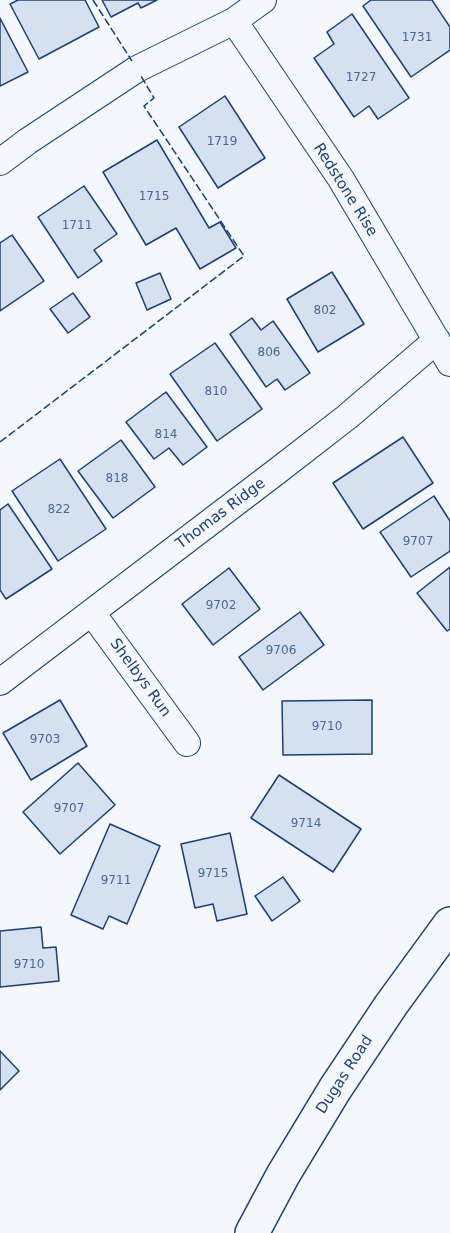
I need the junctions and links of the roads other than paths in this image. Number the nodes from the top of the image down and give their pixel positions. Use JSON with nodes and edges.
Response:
{"nodes":[{"id":1,"x":263,"y":0,"type":"edge"},
{"id":2,"x":234,"y":21,"type":"junction"},
{"id":3,"x":0,"y":162,"type":"edge"},
{"id":4,"x":437,"y":340,"type":"junction"},
{"id":5,"x":450,"y":363,"type":"edge"},
{"id":6,"x":92,"y":614,"type":"junction"},
{"id":7,"x":0,"y":682,"type":"edge"},
{"id":8,"x":187,"y":743,"type":"dead end"},
{"id":9,"x":450,"y":924,"type":"edge"},
{"id":10,"x":252,"y":1233,"type":"edge"}],
"edges":[{"from":1,"to":2,"type":"street"},
{"from":2,"to":3,"type":"street"},
{"from":2,"to":4,"type":"street","name":"Redstone Rise"},
{"from":4,"to":5,"type":"street","name":"Redstone Rise"},
{"from":4,"to":6,"type":"street","name":"Thomas Ridge"},
{"from":6,"to":7,"type":"street","name":"Thomas Ridge"},
{"from":6,"to":8,"type":"street","name":"Shelbys Run"},
{"from":9,"to":10,"type":"street","name":"Dugas Road"}]}
